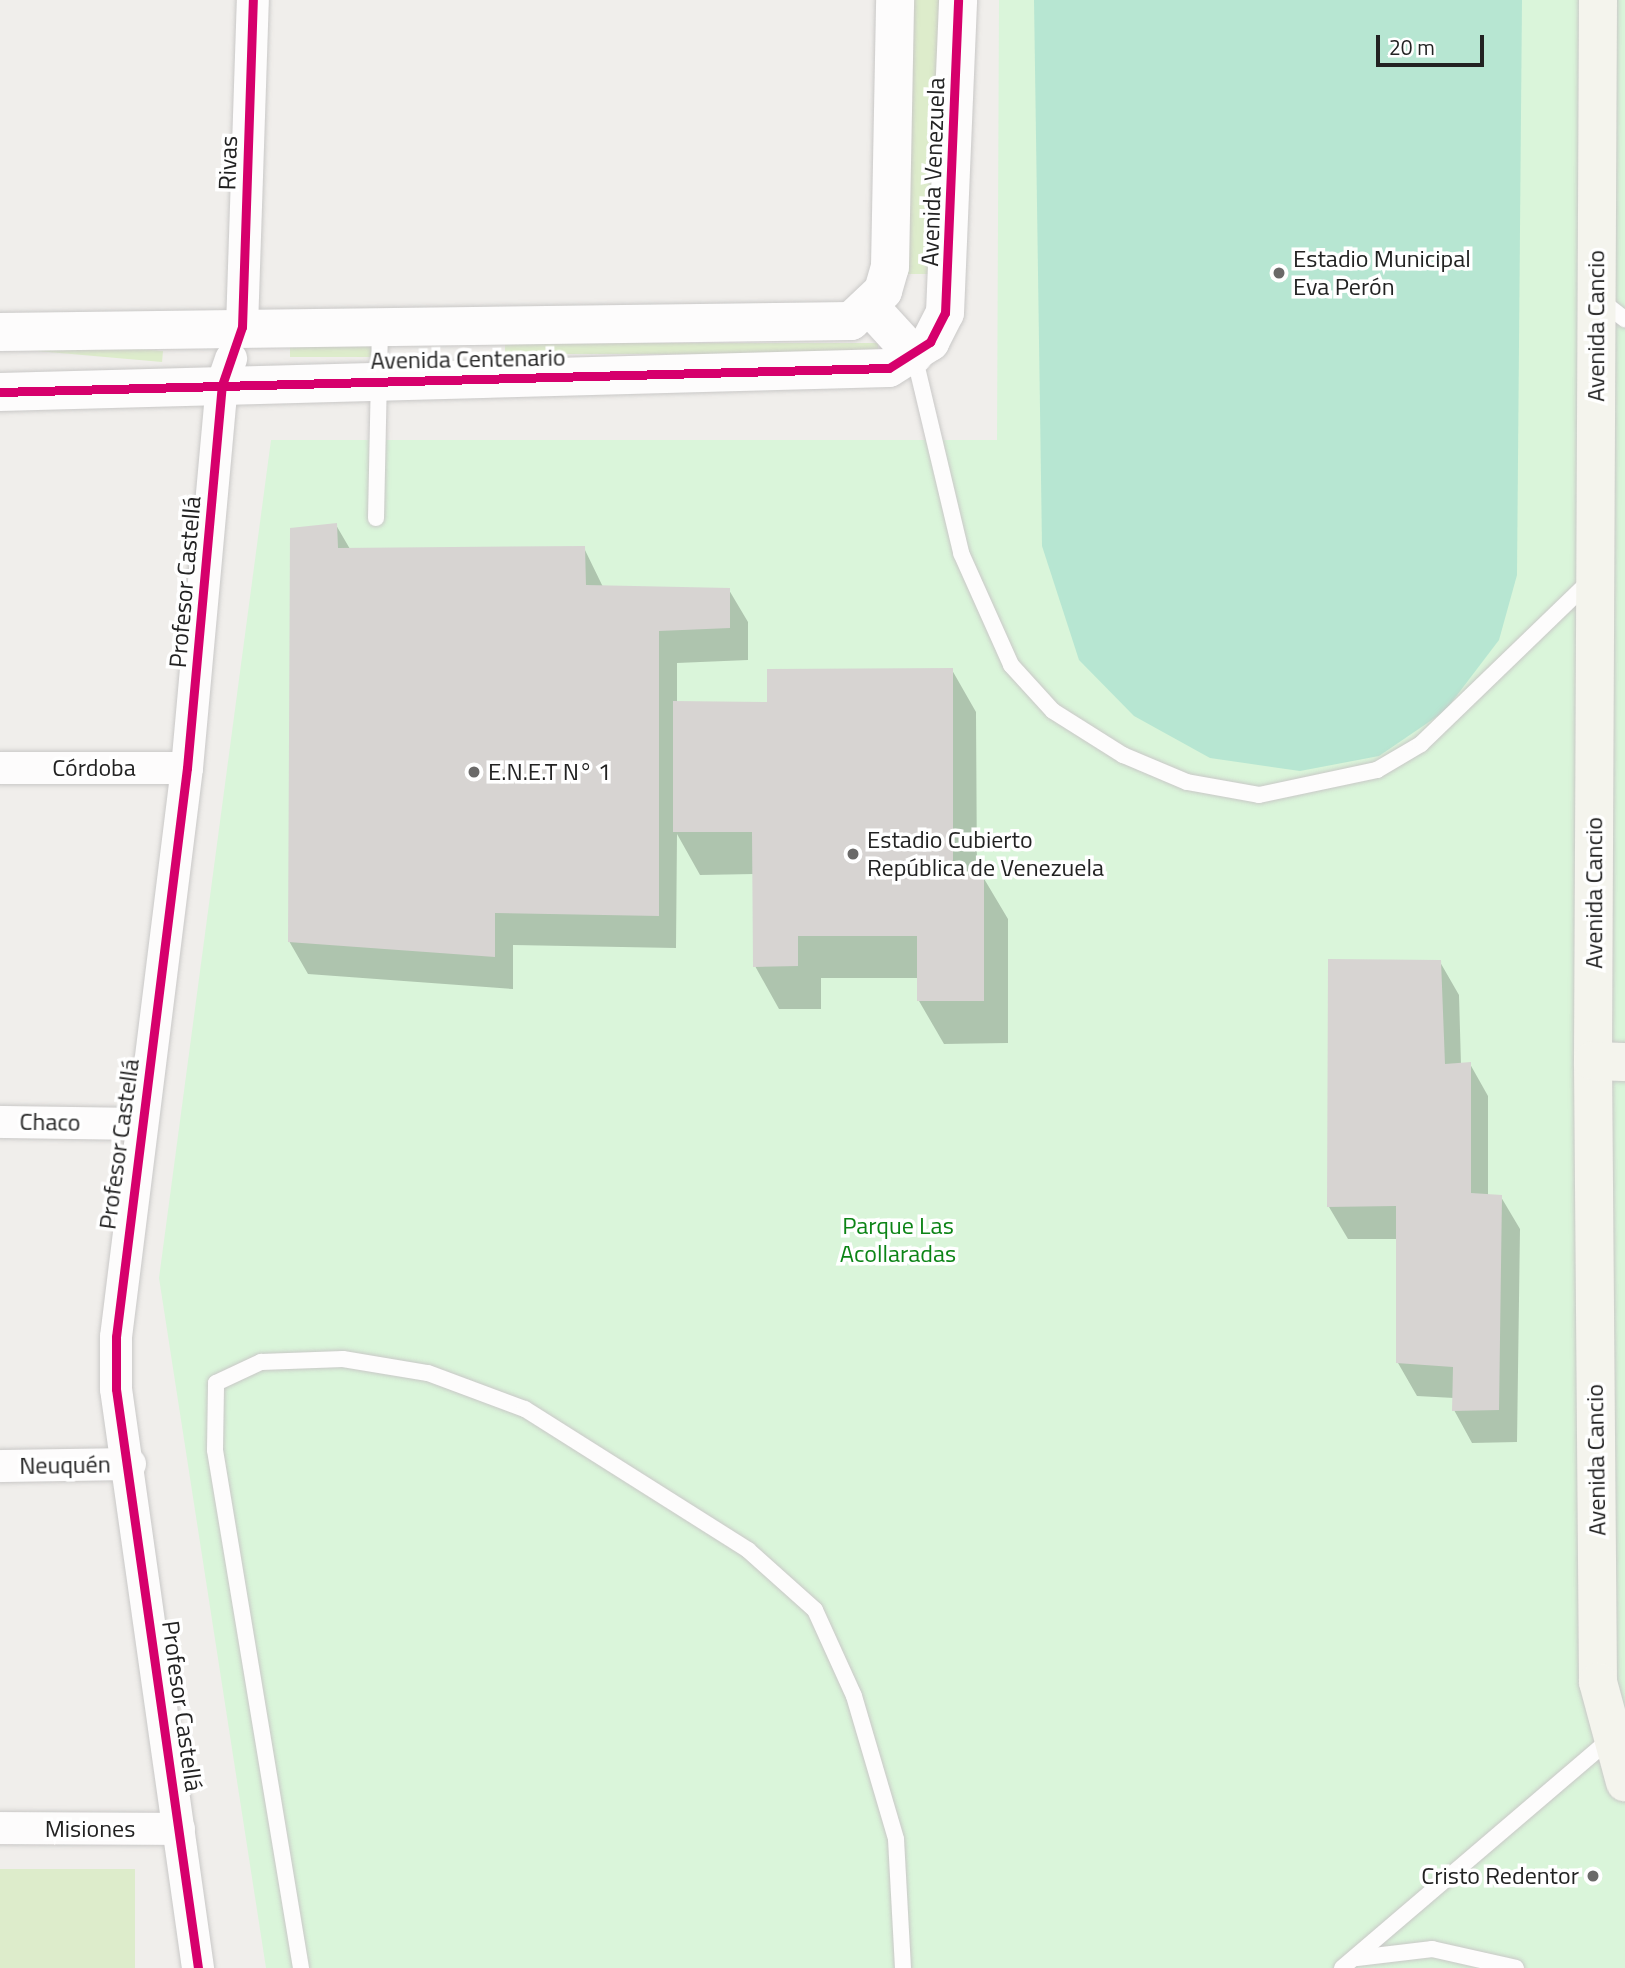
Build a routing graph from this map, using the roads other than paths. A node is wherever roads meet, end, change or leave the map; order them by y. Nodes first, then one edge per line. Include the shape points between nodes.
1 (253, 0) edge
2 (895, 0) edge
3 (958, 0) edge
4 (1598, 0) edge
5 (1595, 296) junction
6 (870, 307) junction
7 (1625, 319) edge
8 (380, 326) junction
9 (0, 332) edge
10 (922, 348) junction
11 (232, 357) junction
12 (379, 381) junction
13 (0, 392) edge
14 (376, 518) dead end
15 (1596, 575) junction
16 (0, 768) edge
17 (187, 768) junction
18 (1609, 1062) edge
19 (0, 1122) edge
20 (142, 1124) junction
21 (130, 1464) junction
22 (0, 1466) edge
23 (1618, 1736) edge
24 (1625, 1782) edge
25 (0, 1828) edge
26 (179, 1829) junction
27 (1357, 1958) junction
28 (198, 1968) edge
29 (301, 1968) edge
30 (903, 1968) edge
31 (1342, 1968) edge
32 (1516, 1968) edge

1 - 11 street, Rivas
2 - 6 street, Avenida Venezuela via 890,267
3 - 10 street, Avenida Venezuela via 945,313
4 - 5 main road, Avenida Cancio
5 - 7 lane
5 - 15 main road, Avenida Cancio
6 - 8 street, Avenida Centenario via 851,321 829,325
6 - 10 street
8 - 11 street, Avenida Centenario
8 - 12 lane
9 - 11 street, Avenida Centenario
10 - 12 street, Avenida Centenario via 889,368
10 - 15 lane via 961,553 1011,665 1053,711 1123,755 1187,782 1259,795 1377,770 1421,744
11 - 12 street, Avenida Centenario
11 - 13 street, Avenida Centenario
11 - 17 street, Profesor Castellá
12 - 14 lane
15 - 18 main road, Avenida Cancio
16 - 17 street, Córdoba
17 - 20 street, Profesor Castellá
18 - 23 main road, Avenida Cancio via 1598,1682
19 - 20 street, Chaco
20 - 21 street, Profesor Castellá via 116,1337 116,1389
21 - 22 street, Neuquén
21 - 26 street, Profesor Castellá
23 - 24 main road, Avenida Cancio
23 - 27 lane
25 - 26 street, Misiones
26 - 28 street, Profesor Castellá
27 - 31 lane
27 - 32 lane via 1432,1949
29 - 30 lane via 215,1450 216,1383 261,1362 342,1359 428,1373 525,1409 748,1550 815,1610 853,1696 896,1839

